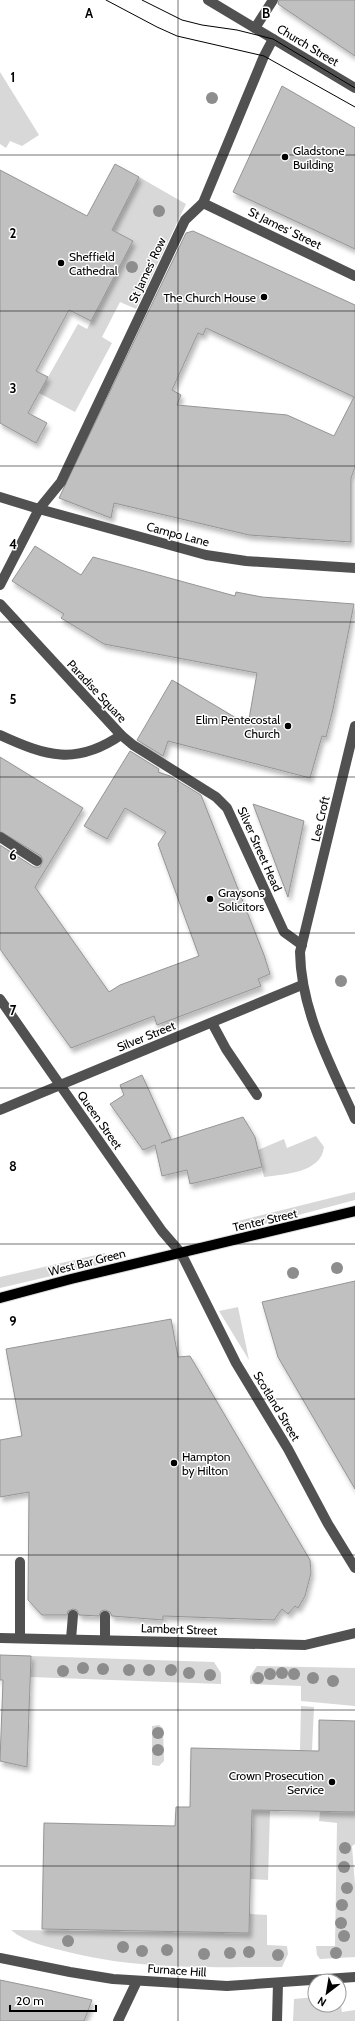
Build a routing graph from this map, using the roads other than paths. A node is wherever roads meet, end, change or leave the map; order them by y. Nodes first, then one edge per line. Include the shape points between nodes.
1 (208, 0) edge
2 (273, 0) edge
3 (255, 28) junction
4 (273, 39) junction
5 (355, 88) edge
6 (203, 203) junction
7 (355, 276) edge
8 (0, 497) edge
9 (39, 510) junction
10 (355, 568) edge
11 (0, 585) edge
12 (0, 604) edge
13 (355, 726) edge
14 (0, 735) edge
15 (121, 735) junction
16 (353, 746) edge
17 (0, 837) edge
18 (37, 861) dead end
19 (302, 945) junction
20 (302, 985) junction
21 (0, 999) edge
22 (212, 1023) junction
23 (60, 1085) junction
24 (258, 1095) dead end
25 (0, 1110) edge
26 (355, 1119) edge
27 (355, 1211) edge
28 (181, 1254) junction
29 (0, 1298) edge
30 (20, 1562) dead end
31 (355, 1568) edge
32 (72, 1615) dead end
33 (105, 1616) dead end
34 (355, 1633) edge
35 (0, 1638) edge
36 (20, 1638) junction
37 (72, 1639) junction
38 (104, 1640) junction
39 (0, 1958) edge
40 (355, 1977) edge
41 (136, 1981) junction
42 (278, 1983) junction
43 (118, 2021) edge
44 (277, 2021) edge

1 - 3 street, Church Street
2 - 3 street
3 - 4 street, Church Street
4 - 5 street, Church Street
4 - 6 street, St James' Row
6 - 7 street, St James' Street
6 - 9 street, St James' Row via 185,220 61,482
8 - 9 street, Campo Lane
9 - 10 street, Campo Lane via 226,559
9 - 11 street, St James' Row
12 - 15 street, Paradise Square
13 - 16 street, Lee Croft
14 - 15 street, Paradise Square via 22,745 69,756 90,752 109,744
15 - 19 street, Silver Street Head via 216,797 227,808 284,932
16 - 19 street, Lee Croft
17 - 18 street
19 - 20 street
20 - 22 street, Silver Street
20 - 26 street via 314,1028
21 - 23 street, Queen Street
22 - 23 street, Silver Street
22 - 24 street via 226,1049
23 - 25 street, Silver Street
23 - 28 street, Queen Street via 162,1231
27 - 28 main road, Tenter Street
28 - 29 main road, West Bar Green
28 - 31 street, Scotland Street via 236,1363
30 - 36 street
32 - 37 street
33 - 38 street
34 - 38 street, Lambert Street via 305,1645
35 - 36 street, Lambert Street
36 - 37 street, Lambert Street
37 - 38 street, Lambert Street
39 - 41 street, Furnace Hill via 70,1972
40 - 42 street, Furnace Hill
41 - 42 street, Furnace Hill via 227,1986
41 - 43 street
42 - 44 street

